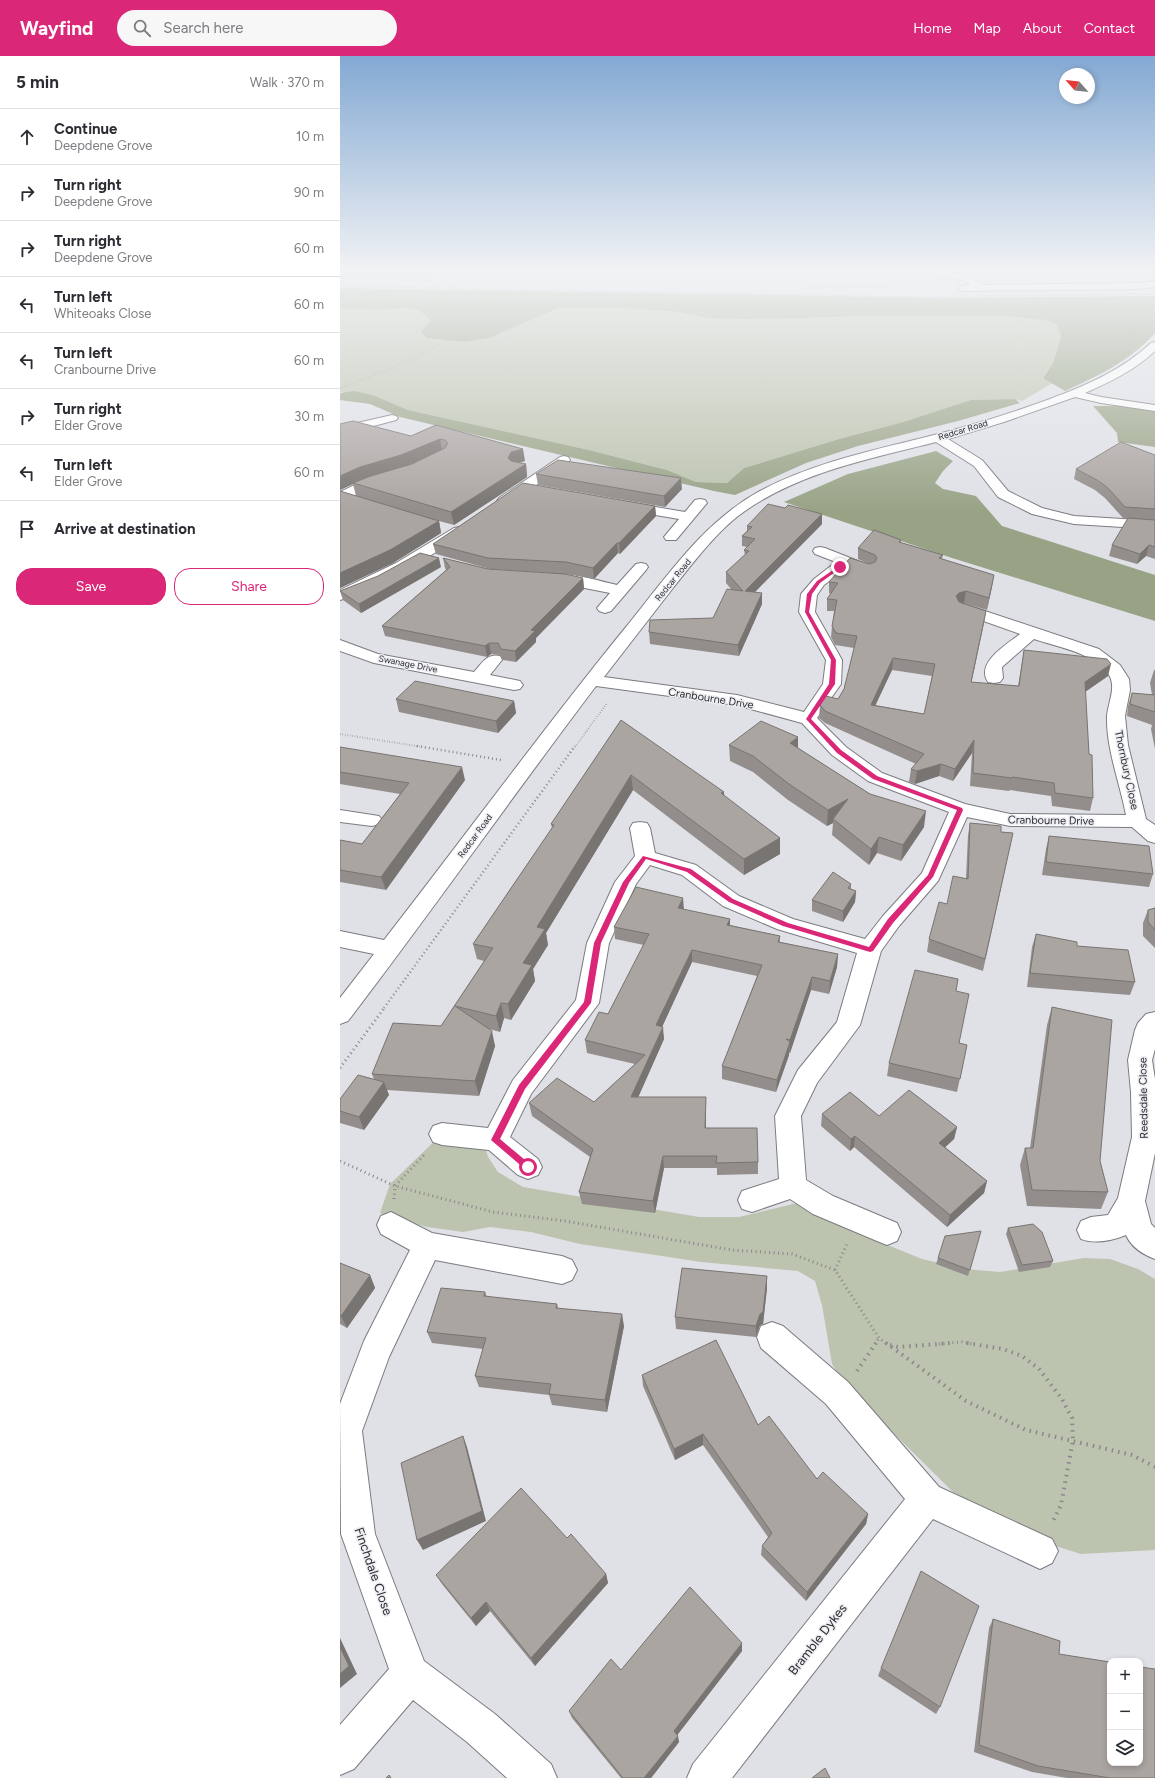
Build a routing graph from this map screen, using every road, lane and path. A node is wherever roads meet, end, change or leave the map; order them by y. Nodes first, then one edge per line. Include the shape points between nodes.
1 (429, 350) edge
2 (1150, 350) edge
3 (340, 388) edge
4 (1074, 393) junction
5 (1155, 408) edge
6 (392, 418) dead end
7 (372, 423) junction
8 (340, 431) edge
9 (386, 431) edge
10 (938, 438) junction
11 (564, 460) edge
12 (523, 471) edge
13 (542, 475) junction
14 (395, 476) edge
15 (522, 488) junction
16 (544, 492) edge
17 (340, 497) edge
18 (361, 503) edge
19 (613, 504) edge
20 (700, 504) dead end
21 (490, 510) edge
22 (689, 517) junction
23 (470, 523) edge
24 (1155, 525) edge
25 (438, 527) edge
26 (457, 532) junction
27 (671, 537) dead end
28 (820, 551) dead end
29 (420, 556) junction
30 (846, 560) junction
31 (441, 561) dead end
32 (641, 568) dead end
33 (868, 570) edge
34 (537, 577) edge
35 (620, 590) junction
36 (340, 595) edge
37 (605, 608) dead end
38 (964, 609) edge
39 (1031, 633) junction
40 (340, 645) edge
41 (357, 651) junction
42 (494, 660) dead end
43 (340, 661) edge
44 (478, 678) junction
45 (994, 678) dead end
46 (591, 680) junction
47 (620, 684) junction
48 (514, 685) dead end
49 (808, 719) junction
50 (340, 734) edge
51 (528, 764) junction
52 (960, 810) junction
53 (340, 816) edge
54 (372, 820) dead end
55 (1137, 821) junction
56 (640, 828) dead end
57 (1155, 836) edge
58 (645, 857) junction
59 (340, 939) edge
60 (870, 949) junction
61 (391, 950) junction
62 (340, 1015) edge
63 (1155, 1021) edge
64 (340, 1068) edge
65 (442, 1134) joint
66 (495, 1140) junction
67 (340, 1161) edge
68 (528, 1167) dead end
69 (396, 1186) junction
70 (793, 1186) junction
71 (752, 1200) dead end
72 (1131, 1201) junction
73 (391, 1226) joint
74 (1090, 1230) dead end
75 (887, 1232) dead end
76 (427, 1245) junction
77 (1155, 1246) edge
78 (562, 1270) dead end
79 (772, 1337) dead end
80 (879, 1338) junction
81 (888, 1345) junction
82 (837, 1393) junction
83 (1072, 1440) junction
84 (1155, 1467) edge
85 (927, 1499) junction
86 (1040, 1551) joint
87 (410, 1674) junction
88 (340, 1755) edge
89 (537, 1778) edge
90 (707, 1778) edge

1 - 3 path
2 - 4 street, Redcar Road via 1121,371
4 - 5 street
4 - 10 street, Redcar Road
6 - 7 street
7 - 8 street
7 - 9 street
10 - 24 street via 978,463 1002,494 1037,511 1074,520
10 - 46 street, Redcar Road via 818,470 774,488 741,508 711,534
11 - 13 street
12 - 13 street
13 - 15 street
14 - 17 street via 368,484
15 - 16 street
15 - 21 street
17 - 18 street
19 - 22 street
20 - 22 street
22 - 27 street
23 - 26 street
25 - 26 street
26 - 29 street
28 - 30 street
29 - 31 street
29 - 36 street via 374,581
30 - 33 street
30 - 49 street via 819,582 809,594 807,612 834,660 832,684
32 - 35 street
34 - 35 street via 567,579
35 - 37 street
38 - 39 street, Thornbury Close
39 - 45 street via 994,666
39 - 55 street, Thornbury Close via 1093,654 1114,669 1120,679 1121,690 1116,716 1119,745
40 - 41 street, Swanage Drive
41 - 43 street
41 - 44 street, Swanage Drive via 374,658
42 - 44 street
44 - 48 street, Swanage Drive
46 - 47 street, Cranbourne Drive
46 - 51 street, Redcar Road
47 - 49 street, Cranbourne Drive via 737,700
47 - 64 path
49 - 52 street, Cranbourne Drive via 839,751 875,777
50 - 51 path
51 - 61 street, Redcar Road
52 - 55 street, Cranbourne Drive via 1010,820
52 - 60 street via 931,876
53 - 54 street
55 - 57 street
56 - 58 street
58 - 60 street via 689,870 731,901 785,924
58 - 66 street via 626,882 598,943 587,1003 522,1087
59 - 61 street
60 - 70 street via 848,1025 807,1077 788,1116
61 - 62 street, Redcar Road
63 - 72 street, Reedsdale Close via 1147,1030 1140,1060 1145,1137
65 - 66 street
65 - 69 path
66 - 68 street
67 - 69 path
69 - 73 path
69 - 80 path via 493,1212 566,1221 732,1250 792,1254 835,1270
70 - 71 street
70 - 75 street via 823,1205
72 - 74 street, Reedsdale Close via 1117,1226
72 - 77 street, Reedsdale Close via 1138,1231
73 - 76 street
76 - 78 street
76 - 87 street, Finchdale Close via 375,1352 346,1431 358,1534
79 - 82 street
80 - 81 path
80 - 82 path via 863,1363
81 - 83 path via 966,1401 1026,1430
81 - 83 path via 898,1347 962,1342 1003,1349 1022,1356 1039,1369 1062,1399 1072,1418
82 - 85 street
83 - 84 path via 1132,1455
83 - 86 path via 1061,1505
85 - 86 street
85 - 90 street, Bramble Dykes
87 - 88 street
87 - 89 street via 482,1728

